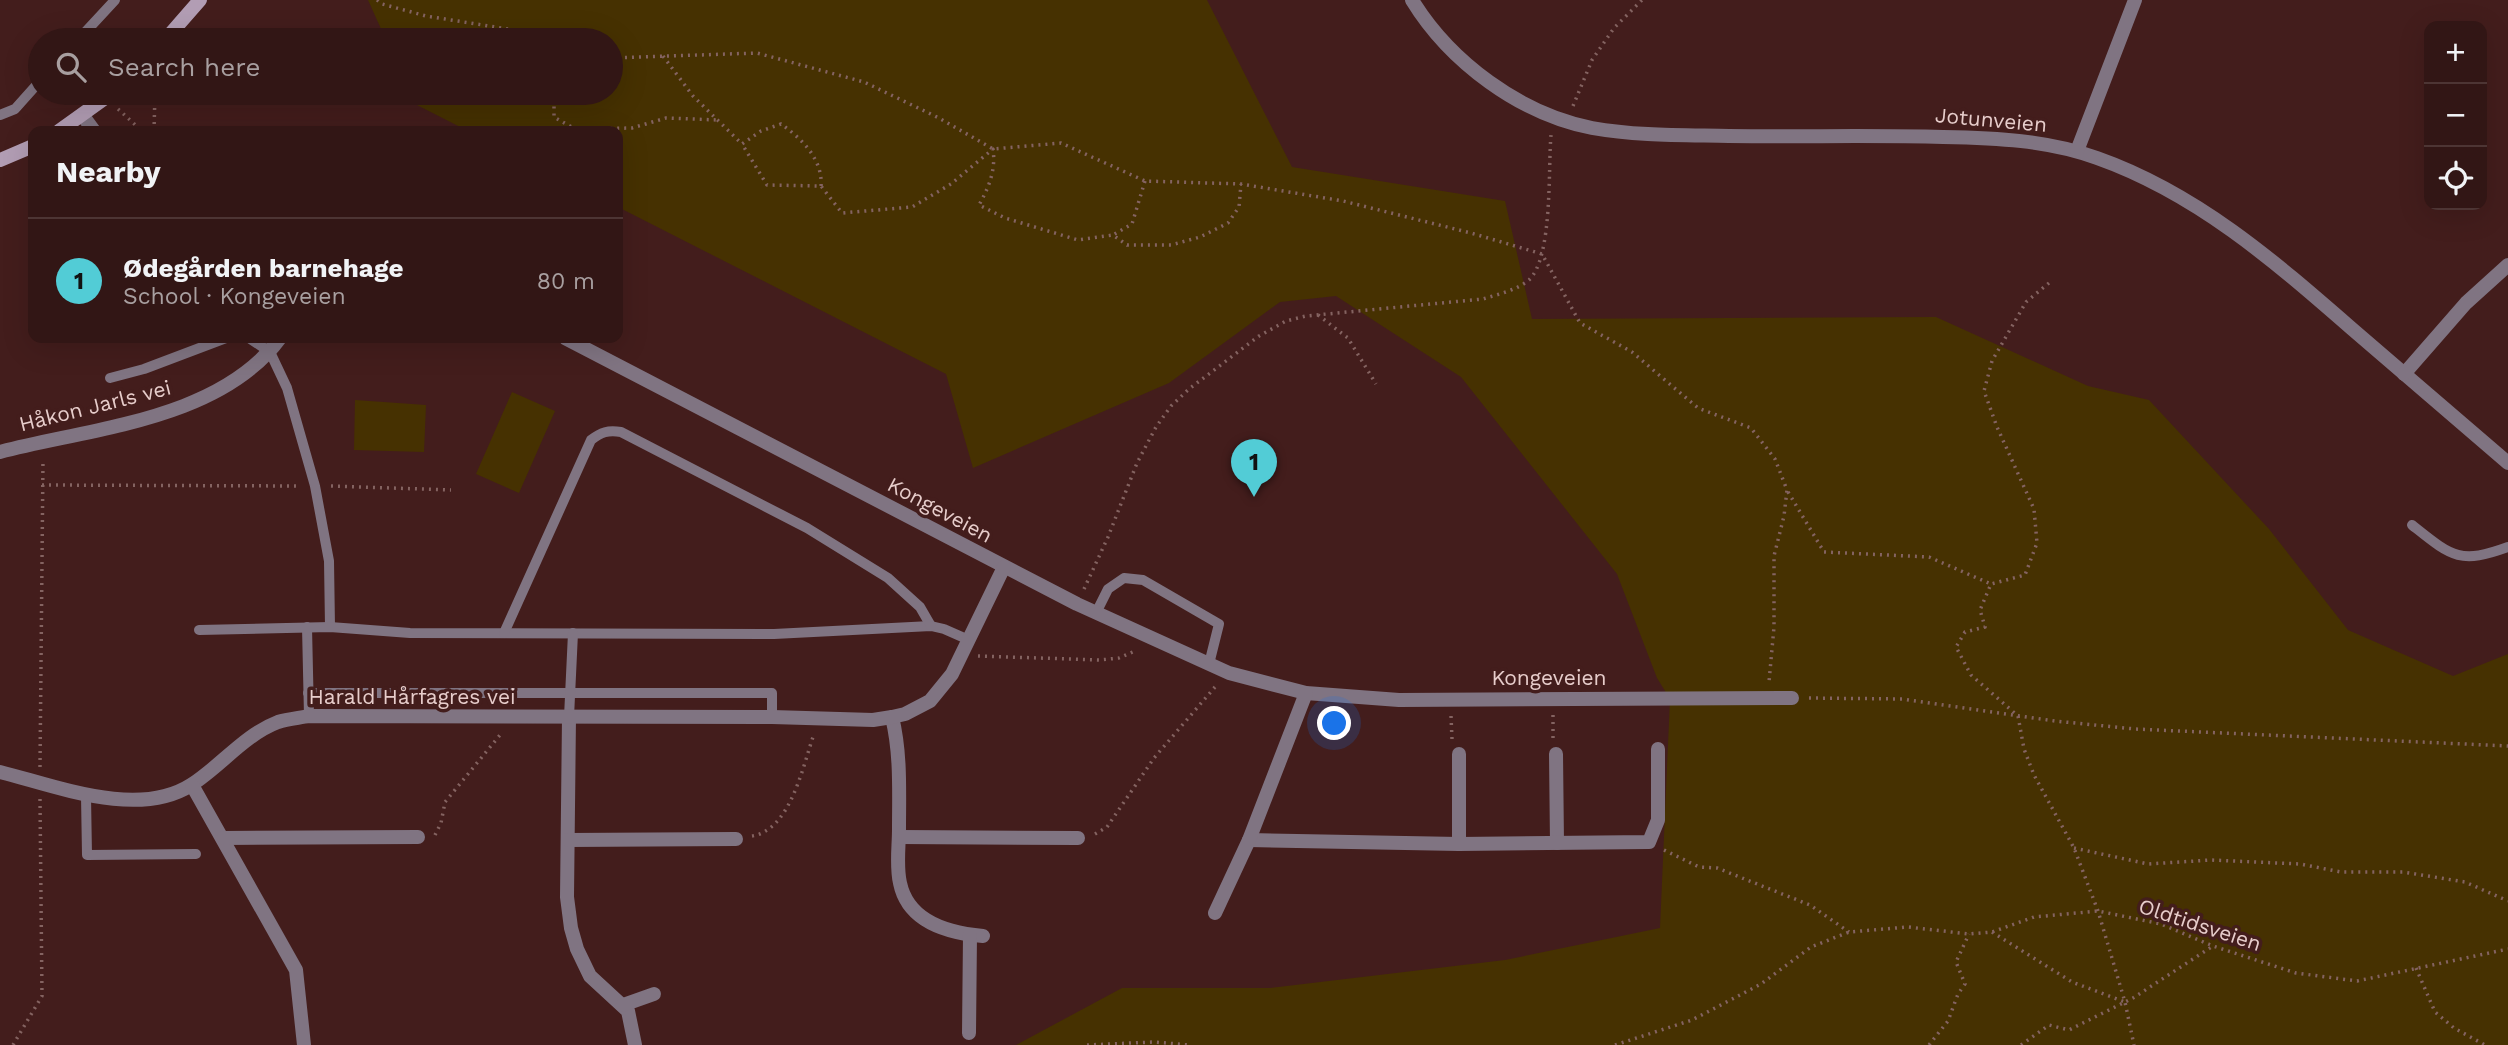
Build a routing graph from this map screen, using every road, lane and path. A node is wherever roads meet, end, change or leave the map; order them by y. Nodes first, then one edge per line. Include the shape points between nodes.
1 (115, 0) edge
2 (200, 0) edge
3 (377, 0) edge
4 (1412, 0) edge
5 (1642, 0) edge
6 (2135, 0) edge
7 (89, 28) edge
8 (176, 28) edge
9 (502, 28) edge
10 (663, 56) junction
11 (623, 58) edge
12 (28, 94) edge
13 (97, 105) edge
14 (155, 105) edge
15 (554, 105) edge
16 (118, 109) dead end
17 (0, 115) edge
18 (83, 116) junction
19 (1559, 118) junction
20 (718, 120) junction
21 (68, 126) edge
22 (90, 126) edge
23 (137, 126) edge
24 (154, 126) edge
25 (569, 126) edge
26 (623, 128) edge
27 (742, 144) junction
28 (28, 148) edge
29 (993, 149) junction
30 (2077, 151) junction
31 (0, 160) edge
32 (1145, 181) junction
33 (1241, 184) junction
34 (821, 186) junction
35 (1113, 234) junction
36 (1542, 254) junction
37 (2508, 265) edge
38 (2049, 283) dead end
39 (1318, 315) junction
40 (213, 343) edge
41 (256, 343) edge
42 (276, 343) edge
43 (575, 343) edge
44 (270, 352) junction
45 (2404, 374) junction
46 (110, 378) dead end
47 (1376, 384) dead end
48 (44, 440) junction
49 (0, 452) edge
50 (2508, 463) edge
51 (42, 485) junction
52 (315, 486) junction
53 (451, 490) dead end
54 (1787, 490) junction
55 (2412, 525) dead end
56 (2508, 547) edge
57 (1004, 567) junction
58 (1991, 584) junction
59 (1077, 604) junction
60 (1096, 612) junction
61 (931, 626) junction
62 (307, 627) junction
63 (330, 627) junction
64 (199, 630) dead end
65 (504, 633) junction
66 (573, 634) junction
67 (1152, 638) junction
68 (969, 640) junction
69 (961, 656) junction
70 (1209, 664) junction
71 (1229, 673) junction
72 (571, 692) junction
73 (309, 693) junction
74 (1306, 693) junction
75 (1768, 698) junction
76 (1792, 698) joint
77 (1552, 699) junction
78 (1450, 700) junction
79 (309, 716) junction
80 (2018, 716) junction
81 (515, 717) junction
82 (569, 717) junction
83 (772, 717) junction
84 (892, 717) junction
85 (820, 719) junction
86 (2508, 746) edge
87 (1658, 749) dead end
88 (1459, 754) joint
89 (1556, 754) joint
90 (0, 772) edge
91 (40, 782) junction
92 (192, 785) junction
93 (86, 796) junction
94 (418, 837) joint
95 (899, 837) junction
96 (224, 838) junction
97 (1078, 838) joint
98 (736, 839) joint
99 (568, 840) junction
100 (1250, 840) junction
101 (1649, 842) junction
102 (1557, 843) junction
103 (1459, 844) junction
104 (2074, 848) junction
105 (196, 854) dead end
106 (2508, 901) edge
107 (2098, 911) junction
108 (1215, 913) dead end
109 (1849, 932) junction
110 (1992, 932) junction
111 (1969, 934) junction
112 (2213, 946) junction
113 (2508, 949) edge
114 (2416, 968) junction
115 (654, 994) dead end
116 (2125, 1002) junction
117 (623, 1005) junction
118 (969, 1033) dead end
119 (13, 1045) edge
120 (304, 1045) edge
121 (635, 1045) edge
122 (1087, 1045) edge
123 (1189, 1045) edge
124 (1615, 1045) edge
125 (1929, 1045) edge
126 (2021, 1045) edge
127 (2134, 1045) edge
128 (2485, 1045) edge

1 - 7 lane
2 - 8 main road
3 - 9 path via 426,16
4 - 19 street, Jotunveien via 1444,41 1473,68 1511,95
5 - 19 path via 1614,28
6 - 30 street
10 - 11 path
10 - 20 path
10 - 29 path via 757,53 864,82
12 - 17 lane via 15,109
13 - 18 main road
14 - 24 path
15 - 25 path via 554,117
16 - 23 path
18 - 21 main road
18 - 22 street
19 - 30 street, Jotunveien via 1647,134 1972,137
19 - 36 path
20 - 26 path via 666,118
20 - 27 path
27 - 34 path via 767,186
27 - 34 path via 781,124 811,152 822,175
28 - 31 main road
29 - 32 path via 1060,143
29 - 34 path via 951,184 912,207 842,213
29 - 35 path via 995,163 979,205 1005,218 1078,240
30 - 45 street, Jotunveien via 2150,180 2223,223 2285,270
32 - 33 path
32 - 35 path via 1132,224
33 - 35 path via 1239,207 1228,223 1200,237 1171,245 1127,245
33 - 36 path via 1343,201
36 - 39 path via 1527,281 1483,299
36 - 54 path via 1580,323 1632,352 1698,408 1751,428 1775,459
37 - 45 street via 2466,303
38 - 58 path via 2026,302 1992,361 1984,391 2034,509 2037,543 2025,575
39 - 47 path via 1348,338
39 - 59 path via 1286,321 1259,337 1171,406 1136,463
40 - 46 lane
41 - 44 lane
42 - 44 street, Håkon Jarls vei
43 - 57 street, Kongeveien
44 - 48 street, Håkon Jarls vei via 232,382 191,403 141,420
44 - 52 lane via 287,388
45 - 50 street, Jotunveien
48 - 49 street, Håkon Jarls vei
48 - 51 path
51 - 52 path
51 - 91 path
52 - 53 path
52 - 63 lane via 329,561
54 - 58 path via 1825,552 1929,557
54 - 75 path via 1774,556
55 - 56 lane via 2458,556 2476,557
57 - 59 street, Kongeveien
57 - 68 street, Harald Hårfagres vei
58 - 80 path via 1980,610 1985,627 1965,632 1956,648 1971,675
59 - 60 street, Kongeveien
60 - 67 street, Kongeveien
60 - 70 lane via 1108,589 1124,578 1143,580 1219,624
61 - 65 lane via 920,607 888,578 819,535 611,430 591,440
61 - 66 lane via 774,634
61 - 68 lane
62 - 63 lane
62 - 64 lane
62 - 73 lane
63 - 65 lane
65 - 66 lane
66 - 72 lane
67 - 69 path via 1136,651 1100,660
67 - 70 street, Kongeveien
68 - 69 street, Harald Hårfagres vei
69 - 84 street, Harald Hårfagres vei via 930,701
70 - 71 street, Kongeveien
71 - 74 street, Kongeveien
71 - 97 path via 1154,758 1107,827
72 - 73 lane
72 - 82 lane
72 - 83 lane via 772,693
73 - 79 lane
74 - 78 street, Kongeveien
74 - 100 street
75 - 76 street, Kongeveien
75 - 77 street, Kongeveien
76 - 80 path via 1902,699
77 - 78 street, Kongeveien
77 - 89 path
78 - 88 path via 1452,744
79 - 81 street, Harald Hårfagres vei
79 - 92 street, Harald Hårfagres vei via 278,722 252,736
80 - 86 path via 2135,729
80 - 104 path via 2034,775
81 - 82 street, Harald Hårfagres vei
81 - 94 path via 445,802 435,835
82 - 83 street, Harald Hårfagres vei
82 - 99 street
83 - 85 street, Harald Hårfagres vei
84 - 85 street, Harald Hårfagres vei
84 - 95 street via 899,750
85 - 98 path via 787,810 759,835
87 - 101 street via 1658,820
88 - 103 street
89 - 102 street
90 - 91 street, Harald Hårfagres vei
91 - 93 street, Harald Hårfagres vei
91 - 119 path via 42,996
92 - 93 street, Harald Hårfagres vei via 175,794 144,799
92 - 96 street
93 - 105 lane via 88,855
94 - 96 street
95 - 97 street
95 - 118 street via 899,874 908,903 940,929 977,935
96 - 120 street via 296,970
98 - 99 street
99 - 117 street via 568,907 577,949 590,976
100 - 103 street
100 - 108 street
101 - 102 street
101 - 109 path via 1699,867 1717,868 1810,905
102 - 103 street
104 - 106 path via 2148,864 2211,860 2300,864 2342,872 2403,872 2465,882
104 - 107 path
107 - 110 path, Oldtidsveien via 2034,917
107 - 112 path, Oldtidsveien via 2161,924
107 - 116 path
109 - 111 path, Oldtidsveien via 1908,927
109 - 124 path, Oldtidsveien via 1811,947 1761,984 1692,1020
110 - 111 path, Oldtidsveien
110 - 116 path via 2072,982
111 - 125 path via 1956,962 1965,984 1948,1021
112 - 114 path, Oldtidsveien via 2296,973 2357,981
112 - 116 path
113 - 114 path, Oldtidsveien
114 - 128 path via 2435,1012
115 - 117 street
116 - 126 path via 2069,1030 2049,1025
116 - 127 path
117 - 121 street
122 - 123 path

